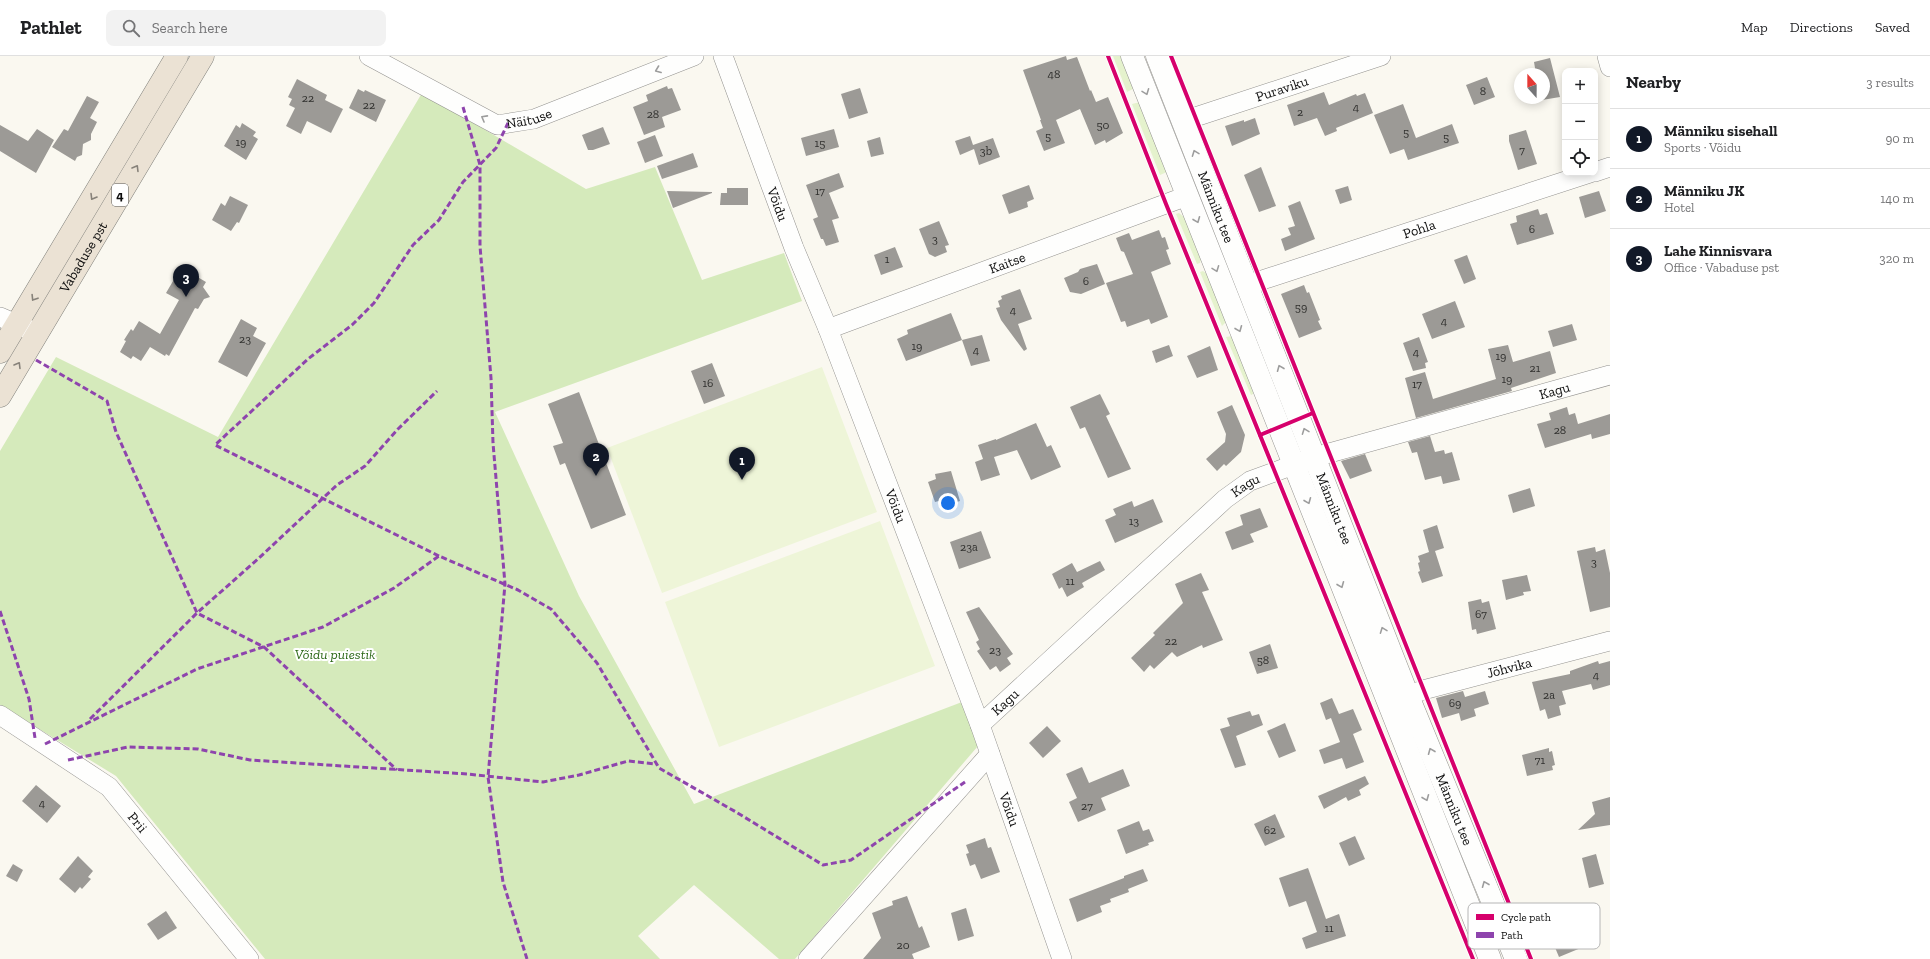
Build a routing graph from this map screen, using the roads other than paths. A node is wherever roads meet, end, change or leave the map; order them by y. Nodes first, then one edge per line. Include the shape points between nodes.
1 (177, 56) edge
2 (203, 56) edge
3 (369, 56) edge
4 (694, 56) edge
5 (723, 56) edge
6 (1132, 56) edge
7 (1157, 56) edge
8 (1381, 56) edge
9 (1607, 56) edge
10 (1610, 67) edge
11 (1182, 121) junction
12 (1610, 167) edge
13 (1598, 171) edge
14 (1581, 176) edge
15 (1187, 196) junction
16 (1247, 284) junction
17 (9, 320) edge
18 (828, 329) junction
19 (37, 334) junction
20 (0, 352) edge
21 (1610, 375) edge
22 (0, 396) edge
23 (1315, 458) junction
24 (1293, 465) junction
25 (1610, 641) edge
26 (1408, 696) junction
27 (1388, 704) junction
28 (0, 715) edge
29 (980, 725) junction
30 (990, 754) junction
31 (1493, 903) edge
32 (1468, 904) edge
33 (1486, 949) edge
34 (1512, 949) edge
35 (250, 959) edge
36 (808, 959) edge
37 (1062, 959) edge
38 (1490, 959) edge
39 (1516, 959) edge

1 -> 17 highway, Vabaduse pst / 4 via 33,299
19 -> 2 highway, Vabaduse pst / 4
4 -> 3 street, Näituse via 534,119 497,125
5 - 18 street, Võidu via 794,248
6 -> 15 street, Männiku tee
7 - 11 street, Männiku tee
8 - 11 street, Puraviku
9 - 10 street
16 -> 11 street, Männiku tee
12 - 13 street
14 - 16 street, Pohla
15 - 18 street, Kaitse
15 -> 24 street, Männiku tee
23 -> 16 street, Männiku tee
17 - 19 street
17 - 20 highway, Vabaduse pst / 4
18 - 29 street, Võidu
22 -> 19 highway, Vabaduse pst / 4
21 - 23 street, Kagu
23 - 24 street, Kagu
26 -> 23 street, Männiku tee
24 -> 27 street, Männiku tee
24 - 29 street, Kagu via 1250,481 1226,499
25 - 26 street, Jõhvika
26 - 27 street, Jõhvika
31 -> 26 street, Männiku tee
27 -> 32 street, Männiku tee
28 - 35 street, Prii via 109,787
29 - 30 street, Võidu
30 - 36 street
30 - 37 street, Võidu
33 -> 38 street, Männiku tee
39 -> 34 street, Männiku tee

